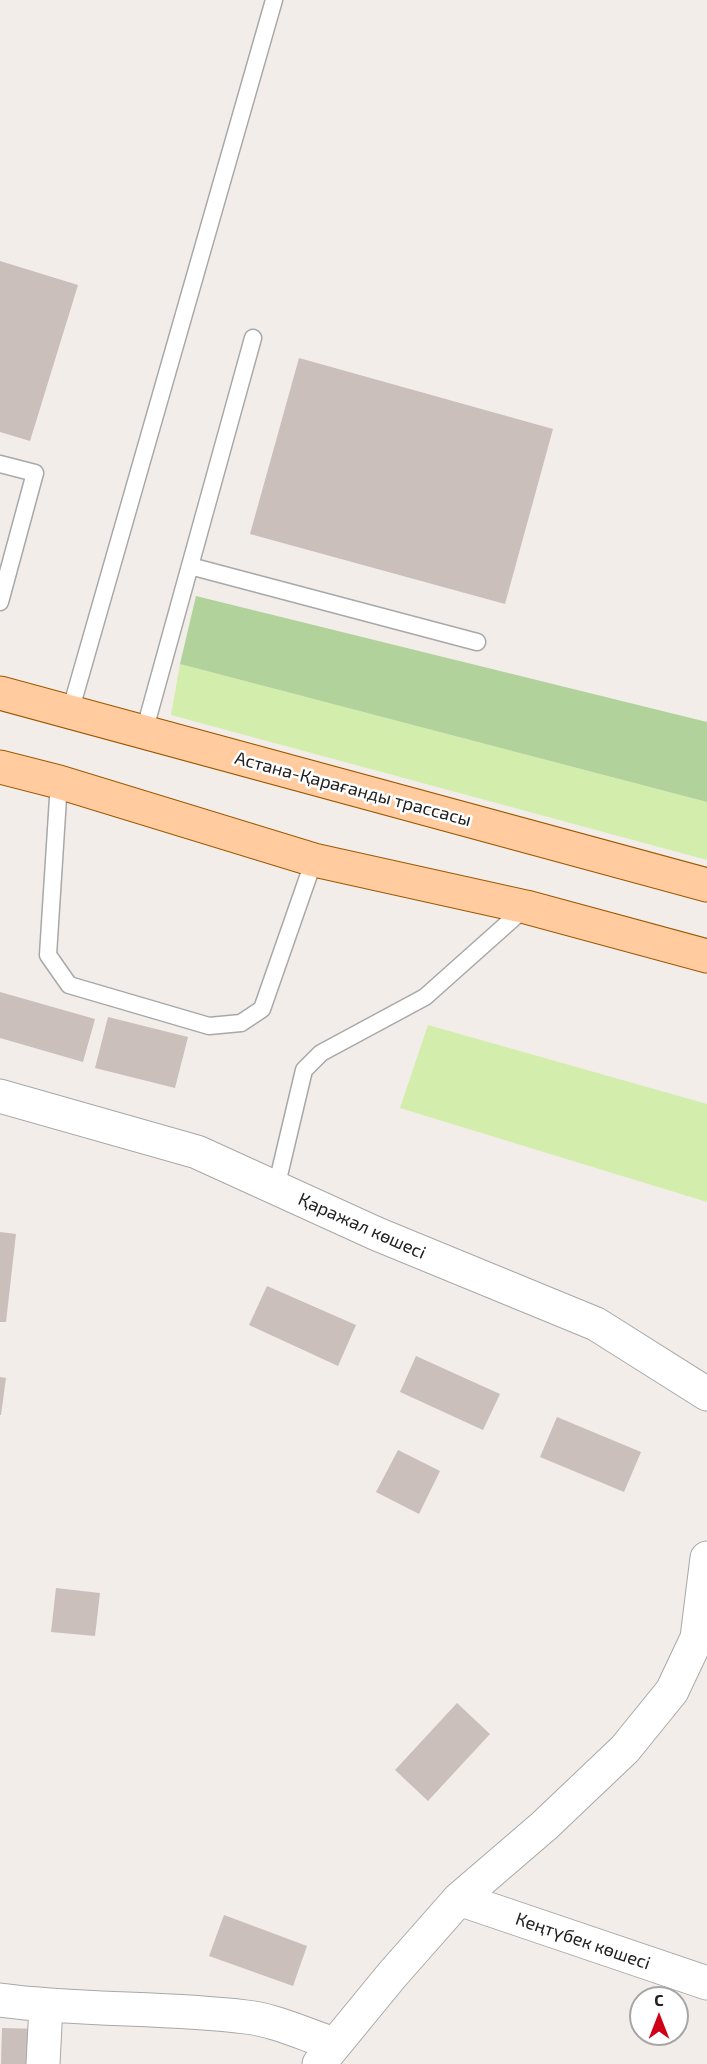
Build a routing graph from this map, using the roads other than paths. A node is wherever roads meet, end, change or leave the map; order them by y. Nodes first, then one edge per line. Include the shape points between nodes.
1 (274, 0) edge
2 (253, 338) dead end
3 (0, 464) edge
4 (190, 566) junction
5 (0, 602) edge
6 (477, 642) dead end
7 (0, 693) edge
8 (70, 712) junction
9 (144, 732) junction
10 (0, 767) edge
11 (59, 782) junction
12 (314, 860) junction
13 (707, 885) edge
14 (526, 907) junction
15 (707, 956) edge
16 (3, 1104) edge
17 (276, 1188) junction
18 (707, 1394) edge
19 (707, 1558) edge
20 (459, 1899) junction
21 (707, 1983) edge
22 (0, 2000) edge
23 (46, 2006) junction
24 (326, 2054) edge
25 (43, 2064) edge

1 - 8 lane
2 - 4 lane
3 - 5 lane via 35,473
4 - 6 lane
4 - 9 lane
7 - 8 main road, Астана-Қарағанды трассасы
8 - 9 main road, Астана-Қарағанды трассасы
9 - 13 main road, Астана-Қарағанды трассасы
10 - 11 main road
11 - 12 main road
11 - 12 lane via 48,955 69,985 209,1026 241,1023 262,1009
12 - 14 main road
14 - 15 main road
14 - 17 lane via 425,997 321,1053 304,1070
16 - 17 street, Қаражал көшесі via 197,1152
17 - 18 street, Қаражал көшесі via 596,1324
19 - 20 street via 697,1638 672,1691 625,1749
20 - 21 street, Кеңтүбек көшесі
20 - 24 street
22 - 23 street
23 - 24 street via 102,2006 249,2017
23 - 25 street

